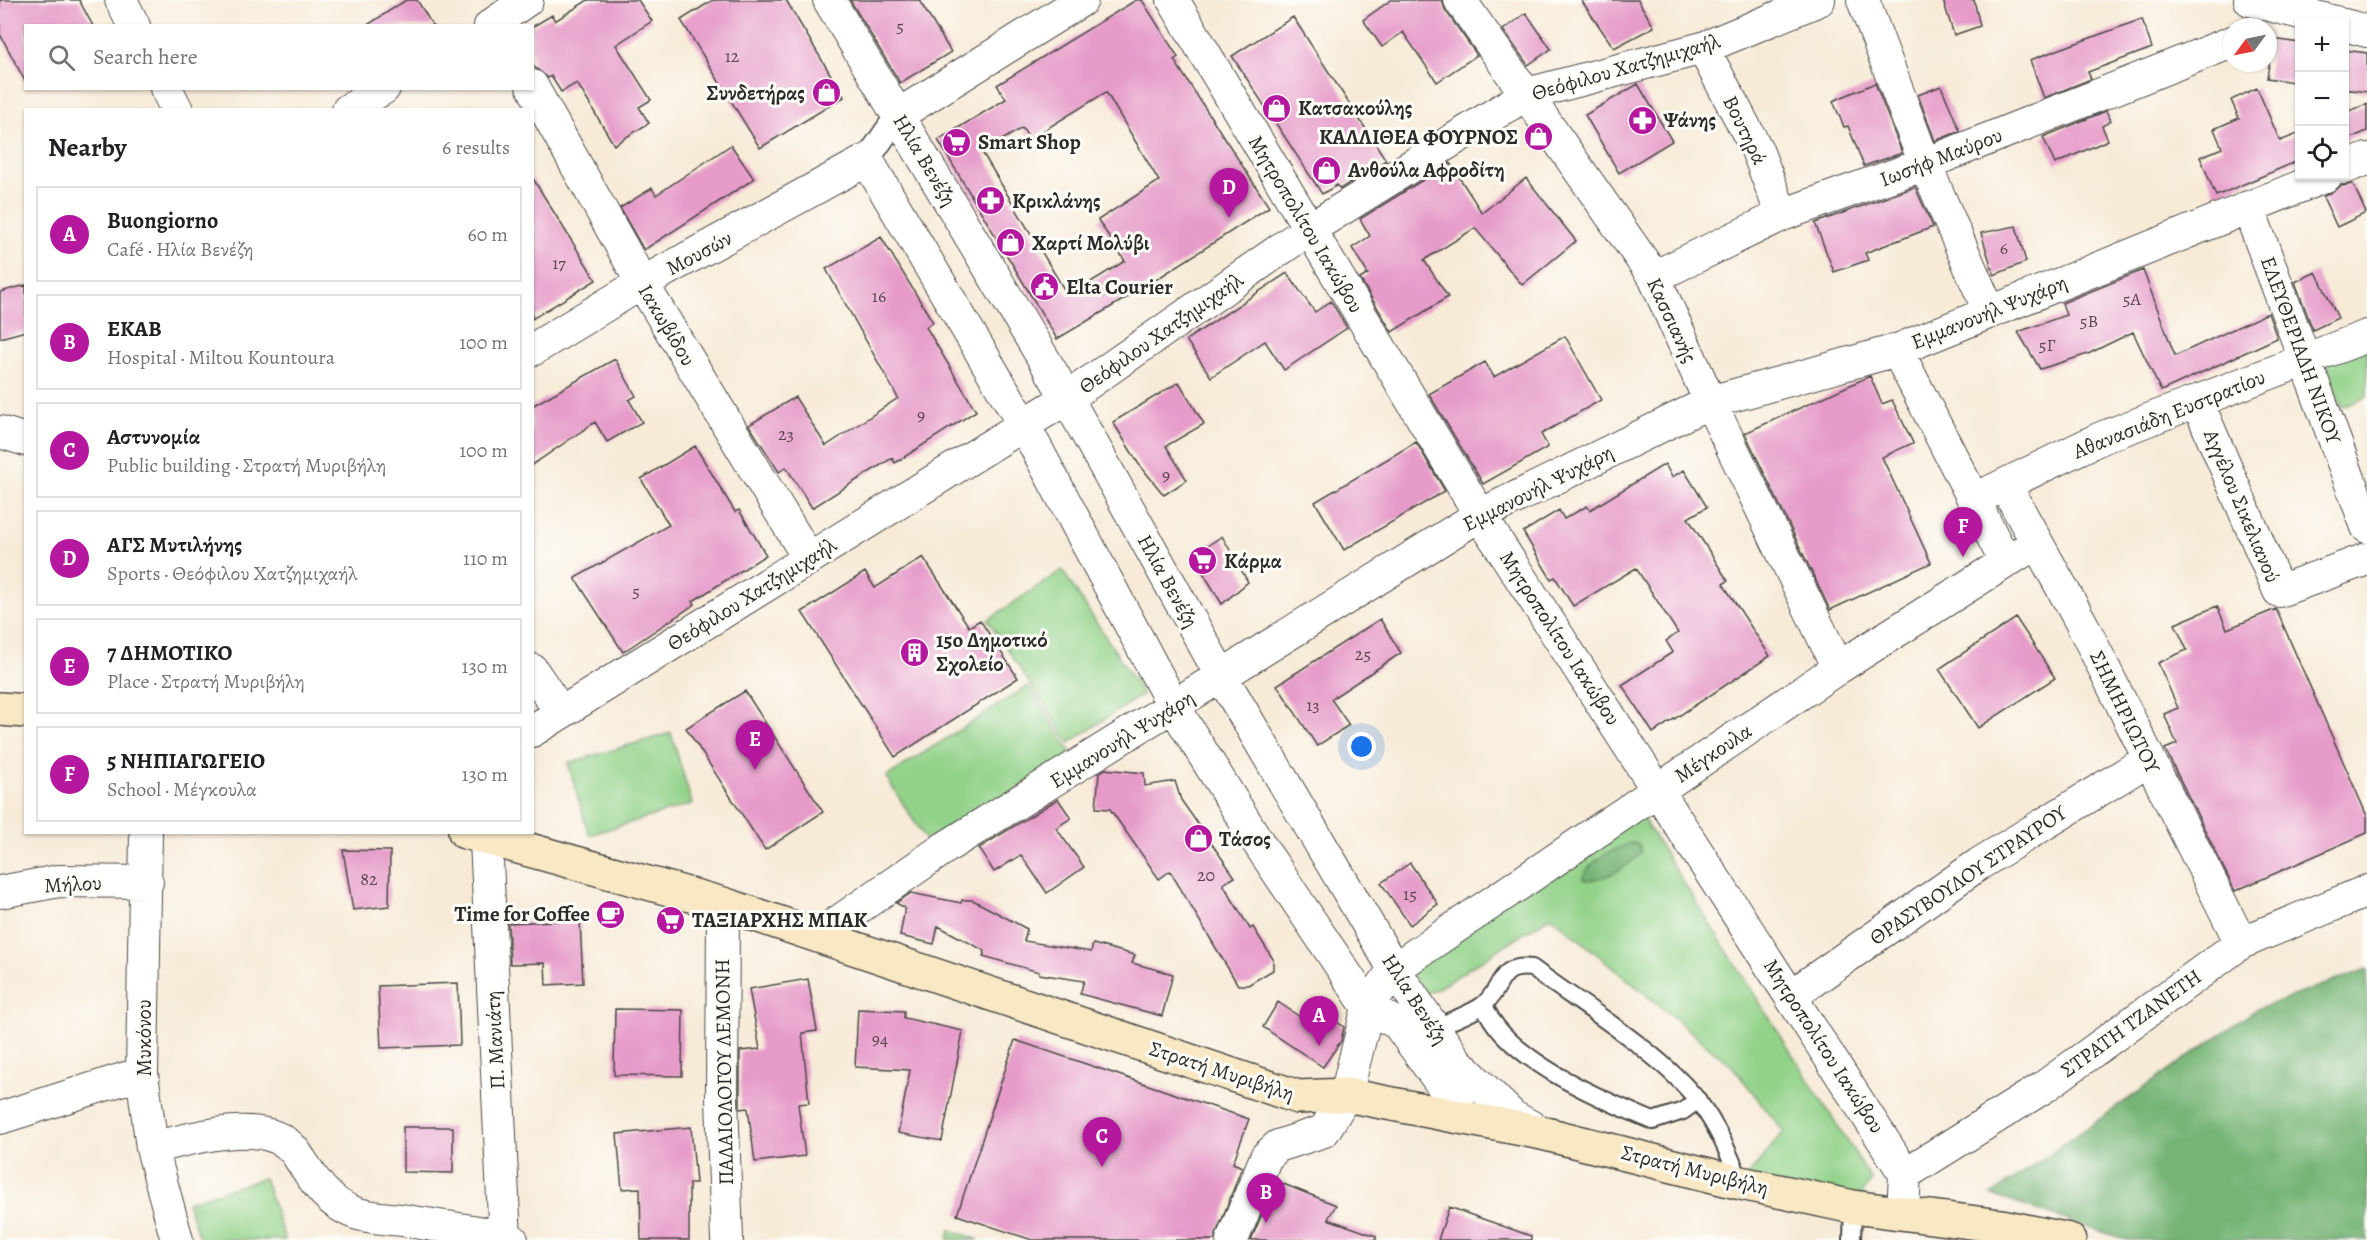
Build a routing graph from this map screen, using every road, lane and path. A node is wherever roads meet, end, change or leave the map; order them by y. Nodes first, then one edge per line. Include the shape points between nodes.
1 (121, 0) edge
2 (527, 0) edge
3 (829, 0) edge
4 (1082, 0) edge
5 (1173, 0) edge
6 (1460, 0) edge
7 (1819, 0) edge
8 (1863, 0) edge
9 (2250, 0) edge
10 (2340, 0) edge
11 (2305, 15) junction
12 (492, 18) edge
13 (2318, 18) edge
14 (133, 24) edge
15 (2277, 26) edge
16 (2349, 26) edge
17 (2367, 31) edge
18 (2223, 46) edge
19 (1703, 48) junction
20 (167, 90) edge
21 (381, 90) edge
22 (534, 90) edge
23 (1527, 94) junction
24 (176, 108) edge
25 (351, 108) edge
26 (898, 115) junction
27 (2367, 159) edge
28 (867, 160) junction
29 (1925, 164) junction
30 (2349, 166) edge
31 (2316, 180) edge
32 (2248, 207) junction
33 (1782, 215) junction
34 (1308, 230) junction
35 (1654, 277) junction
36 (642, 283) junction
37 (1989, 311) junction
38 (2367, 336) edge
39 (534, 349) edge
40 (1897, 350) junction
41 (2306, 360) junction
42 (1067, 398) junction
43 (2197, 401) junction
44 (1710, 402) junction
45 (1024, 425) junction
46 (0, 432) edge
47 (24, 439) edge
48 (2005, 485) junction
49 (1975, 499) junction
50 (1480, 515) junction
51 (2367, 527) edge
52 (2036, 543) junction
53 (809, 559) junction
54 (2367, 559) edge
55 (2005, 561) junction
56 (1838, 668) junction
57 (534, 673) edge
58 (1222, 677) junction
59 (1174, 707) junction
60 (561, 713) junction
61 (534, 730) edge
62 (2148, 760) junction
63 (1659, 790) junction
64 (146, 834) edge
65 (475, 836) edge
66 (147, 882) junction
67 (2367, 891) edge
68 (0, 892) edge
69 (723, 904) junction
70 (818, 936) junction
71 (2241, 943) junction
72 (1394, 969) junction
73 (1791, 996) junction
74 (1484, 1004) junction
75 (1368, 1007) junction
76 (1434, 1028) junction
77 (142, 1073) junction
78 (1346, 1095) junction
79 (1698, 1100) junction
80 (0, 1118) edge
81 (1466, 1118) junction
82 (1542, 1133) junction
83 (152, 1148) junction
84 (1905, 1174) junction
85 (1741, 1182) junction
86 (1853, 1207) junction
87 (1903, 1211) junction
88 (507, 1239) edge
89 (177, 1240) edge
90 (727, 1240) edge
91 (1232, 1240) edge
92 (1852, 1240) edge
93 (2068, 1240) edge

1 - 14 street
2 - 12 street
3 - 26 street, Ηλία Βενέζη
4 - 26 street
5 - 34 street, Μητροπολίτου Ιακώβου
6 - 23 street, Κασσιανής
7 - 19 street, Θεόφιλου Χατζημιχαήλ
8 - 29 street
9 - 11 street
10 - 11 street
11 - 13 street
11 - 15 street
16 - 17 street
18 - 29 street, Ιωσήφ Μαύρου
19 - 23 street, Θεόφιλου Χατζημιχαήλ
19 - 33 street, Βουτηρά via 1756,150
20 - 24 street
21 - 25 street
22 - 36 street, Ιακωβίδου
23 - 34 street, Θεόφιλου Χατζημιχαήλ
23 - 35 street, Κασσιανής
26 - 28 street
26 - 42 street, Ηλία Βενέζη
27 - 30 street
28 - 36 street, Μουσών
28 - 45 street, Ηλία Βενέζη
29 - 33 street, Ιωσήφ Μαύρου
29 - 37 street
31 - 32 street, Εμμανουήλ Ψυχάρη
32 - 37 street, Εμμανουήλ Ψυχάρη
32 - 41 street, ΕΛΕΥΘΕΡΙΑΔΗ ΝΙΚΟΥ
33 - 35 street, Ιωσήφ Μαύρου
34 - 42 street, Θεόφιλου Χατζημιχαήλ
34 - 50 street, Μητροπολίτου Ιακώβου
35 - 44 street, Κασσιανής
36 - 39 street, Μουσών
36 - 53 street, Ιακωβίδου
37 - 40 street, Εμμανουήλ Ψυχάρη
38 - 41 street, Αθανασιάδη Ευστρατίου
40 - 44 street, Εμμανουήλ Ψυχάρη
40 - 49 street
41 - 43 street, Αθανασιάδη Ευστρατίου
41 - 51 street, ΕΛΕΥΘΕΡΙΑΔΗ ΝΙΚΟΥ
42 - 45 street, Θεόφιλου Χατζημιχαήλ
42 - 58 street, Ηλία Βενέζη
43 - 48 street, Αθανασιάδη Ευστρατίου via 2101,438
43 - 54 street, Αγγέλου Σικελιανού via 2279,591
44 - 50 street, Εμμανουήλ Ψυχάρη
44 - 56 street, Κασσιανής
45 - 53 street, Θεόφιλου Χατζημιχαήλ
45 - 59 street, Ηλία Βενέζη
46 - 47 street
48 - 49 street, Αθανασιάδη Ευστρατίου
48 - 52 street, ΣΗΜΗΡΙΩΤΟΥ
49 - 55 street
50 - 58 street, Εμμανουήλ Ψυχάρη
50 - 63 street, Μητροπολίτου Ιακώβου
52 - 55 street, Μέγκουλα
52 - 62 street, ΣΗΜΗΡΙΩΤΟΥ via 2082,624
53 - 60 street, Θεόφιλου Χατζημιχαήλ
55 - 56 street, Μέγκουλα
56 - 63 street, Μέγκουλα
57 - 60 street
58 - 59 street, Εμμανουήλ Ψυχάρη
58 - 72 street, Ηλία Βενέζη
59 - 70 street, Εμμανουήλ Ψυχάρη via 946,847
59 - 75 street, Ηλία Βενέζη
60 - 61 street, Θεόφιλου Χατζημιχαήλ
62 - 71 street, ΣΗΜΗΡΙΩΤΟΥ
62 - 73 street, ΘΡΑΣΥΒΟΥΛΟΥ ΣΤΡΑΥΡΟΥ via 1979,864
63 - 72 street, Μέγκουλα
63 - 73 street, Μητροπολίτου Ιακώβου
64 - 66 street, Μυκόνου
65 - 69 main road, Στρατή Μυριβήλη
65 - 88 street, Π. Μανιάτη
66 - 68 street, Μήλου via 59,881
66 - 77 street, Μυκόνου
67 - 71 street, ΣΤΡΑΤΗ ΤΖΑΝΕΤΗ
69 - 70 main road, Στρατή Μυριβήλη
69 - 90 street, ΠΑΛΑΙΟΛΟΓΟΥ ΛΕΜΟΝΗ via 722,1099
70 - 78 main road, Στρατή Μυριβήλη via 1298,1097
71 - 84 street, ΣΤΡΑΤΗ ΤΖΑΝΕΤΗ via 2044,1087
72 - 75 street
72 - 76 street, Ηλία Βενέζη
73 - 84 street, Μητροπολίτου Ιακώβου
74 - 76 lane
74 - 79 lane via 1495,1026 1533,1060 1597,1098 1653,1121 1683,1111
74 - 79 lane via 1505,973 1520,967 1532,968 1655,1059
75 - 78 street, Ηλία Βενέζη
75 - 81 street via 1398,1024
76 - 82 street, Ηλία Βενέζη via 1457,1062 1490,1096 1512,1116
77 - 80 street
77 - 83 street, Μυκόνου
78 - 81 main road, Στρατή Μυριβήλη
78 - 91 street, Ηλία Βενέζη via 1324,1131 1278,1146 1266,1157
79 - 85 lane via 1725,1144
81 - 82 main road, Στρατή Μυριβήλη
82 - 85 main road, Στρατή Μυριβήλη
83 - 88 street via 210,1135 268,1133 293,1149 331,1201 356,1214
83 - 89 street, Μυκόνου
84 - 87 street
85 - 86 main road, Στρατή Μυριβήλη
86 - 87 main road, Στρατή Μυριβήλη
86 - 92 lane
87 - 93 main road, Στρατή Μυριβήλη

